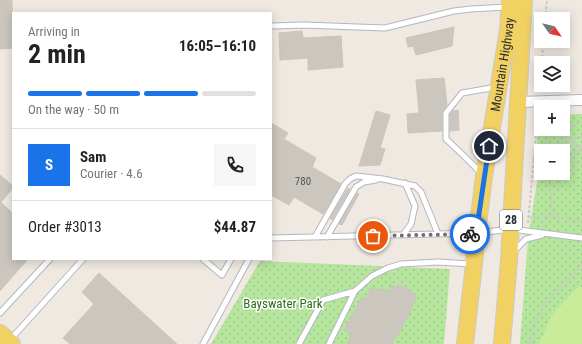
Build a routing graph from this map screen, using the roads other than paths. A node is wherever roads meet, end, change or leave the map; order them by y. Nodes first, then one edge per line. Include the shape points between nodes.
1 (524, 0) edge
2 (510, 4) edge
3 (272, 26) edge
4 (499, 87) junction
5 (582, 100) edge
6 (518, 102) junction
7 (484, 176) junction
8 (383, 179) junction
9 (405, 183) junction
10 (511, 228) junction
11 (438, 234) junction
12 (476, 234) junction
13 (549, 234) junction
14 (403, 235) junction
15 (315, 237) junction
16 (327, 237) junction
17 (272, 238) edge
18 (582, 238) edge
19 (49, 260) edge
20 (82, 260) edge
21 (204, 260) edge
22 (230, 260) edge
23 (248, 260) edge
24 (509, 260) junction
25 (474, 264) junction
26 (355, 291) junction
27 (0, 313) edge
28 (7, 339) edge
29 (203, 344) edge
30 (299, 344) edge
31 (329, 344) edge
32 (465, 344) edge
33 (502, 344) edge

1 - 6 main road, Mountain Highway / 28
2 - 3 lane via 454,11 385,28 304,24
2 - 4 main road, Mountain Highway
4 - 7 main road, Mountain Highway
4 - 7 lane via 462,93 446,113 446,139
5 - 6 street
6 - 10 main road, Mountain Highway / 28
6 - 12 main road via 506,102
7 - 12 main road, Mountain Highway
8 - 9 lane
8 - 15 lane via 356,176 350,179
8 - 16 lane via 364,182 356,187
9 - 11 lane via 415,186 421,192
9 - 14 lane via 415,206 411,224
10 - 12 lane
10 - 13 lane
10 - 24 main road, Mountain Highway / 28
11 - 12 lane
11 - 14 lane
12 - 25 main road, Mountain Highway
13 - 18 lane
13 - 24 lane via 526,239
14 - 16 lane
15 - 16 lane
15 - 17 lane
19 - 27 lane
20 - 28 lane
21 - 22 lane via 222,275
23 - 29 lane
24 - 33 main road, Mountain Highway / 28
25 - 26 lane via 401,264 372,276
25 - 32 main road, Mountain Highway
26 - 30 lane via 322,300
26 - 31 lane

